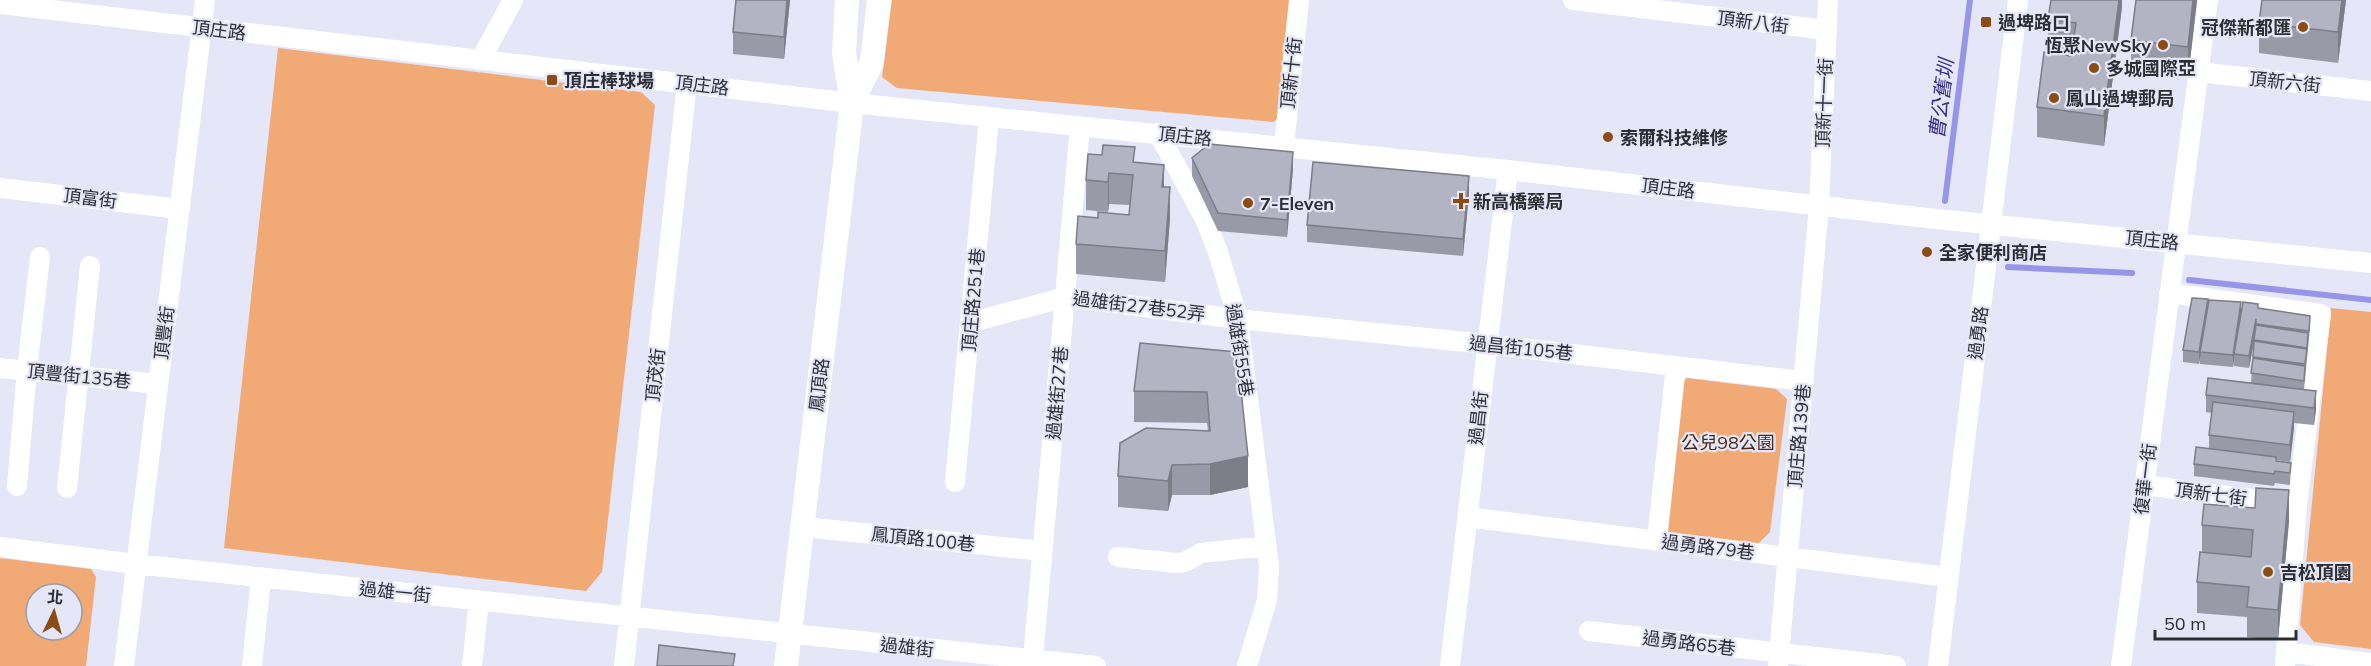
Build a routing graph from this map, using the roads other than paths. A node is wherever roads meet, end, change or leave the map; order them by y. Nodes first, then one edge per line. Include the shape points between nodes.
1 (205, 0) edge
2 (513, 0) edge
3 (847, 0) edge
4 (879, 0) edge
5 (1299, 0) edge
6 (1573, 0) edge
7 (1828, 0) edge
8 (2018, 0) edge
9 (2208, 0) edge
10 (0, 4) edge
11 (202, 28) junction
12 (1827, 30) junction
13 (481, 59) junction
14 (2198, 72) junction
15 (687, 83) junction
16 (2371, 91) edge
17 (852, 103) junction
18 (989, 118) junction
19 (1080, 126) junction
20 (1158, 133) junction
21 (1284, 146) junction
22 (1508, 170) junction
23 (0, 188) edge
24 (1819, 206) junction
25 (180, 209) junction
26 (1991, 224) junction
27 (2176, 243) junction
28 (40, 257) dead end
29 (2371, 263) edge
30 (90, 266) dead end
31 (2169, 293) junction
32 (1066, 297) junction
33 (1238, 319) junction
34 (972, 322) junction
35 (1486, 344) junction
36 (1676, 366) junction
37 (0, 368) edge
38 (27, 370) junction
39 (78, 376) junction
40 (1804, 381) junction
41 (158, 384) junction
42 (955, 482) dead end
43 (2144, 484) junction
44 (17, 486) dead end
45 (67, 488) dead end
46 (2297, 505) junction
47 (1467, 517) junction
48 (802, 527) junction
49 (1657, 540) junction
50 (1266, 546) junction
51 (0, 547) edge
52 (1043, 551) junction
53 (1118, 557) dead end
54 (1788, 557) junction
55 (136, 564) junction
56 (261, 577) junction
57 (1948, 577) junction
58 (479, 601) junction
59 (629, 617) junction
60 (1589, 631) dead end
61 (789, 635) junction
62 (2286, 659) edge
63 (1033, 660) junction
64 (1779, 660) edge
65 (2371, 663) edge
66 (124, 666) edge
67 (252, 666) edge
68 (472, 666) edge
69 (624, 666) edge
70 (786, 666) edge
71 (1096, 666) edge
72 (1247, 666) edge
73 (1450, 666) edge
74 (1896, 666) edge
75 (1938, 666) edge
76 (2121, 666) edge

1 - 11 street, 頂豐街
2 - 13 street
3 - 17 main road, 鳳頂路 via 844,53
4 - 17 main road, 鳳頂路 via 872,62
5 - 21 street, 頂新十街
6 - 12 street, 頂新八街
7 - 12 street, 頂新十一街
8 - 26 street, 過勇路
9 - 14 street, 復華一街
10 - 11 street, 頂庄路
11 - 13 street, 頂庄路
11 - 25 street, 頂豐街
12 - 24 street, 頂新十一街
13 - 15 street, 頂庄路
14 - 16 street, 頂新六街
14 - 27 street, 復華一街
15 - 17 street, 頂庄路
15 - 59 street, 頂茂街
17 - 18 street, 頂庄路
17 - 48 main road, 鳳頂路
18 - 19 street, 頂庄路
18 - 34 street, 頂庄路251巷
19 - 20 street, 頂庄路
19 - 32 street, 過雄街27巷
20 - 21 street, 頂庄路
20 - 33 street, 過雄街55巷 via 1205,219
21 - 22 street, 頂庄路
22 - 24 street, 頂庄路
22 - 35 street, 過昌街
23 - 25 street, 頂富街
24 - 26 street, 頂庄路
24 - 40 street, 頂庄路139巷
25 - 41 street, 頂豐街
26 - 27 street, 頂庄路
26 - 57 street, 過勇路
27 - 29 street, 頂庄路
27 - 31 street, 復華一街
28 - 38 street
30 - 39 street
31 - 43 street, 復華一街
31 - 46 street via 2321,314
32 - 33 street, 過雄街27巷52弄
32 - 34 street, 過雄街27巷52弄
32 - 52 street, 過雄街27巷
33 - 35 street, 過昌街105巷
33 - 50 street, 過雄街55巷
34 - 42 street, 頂庄路251巷
35 - 36 street, 過昌街105巷
35 - 47 street, 過昌街
36 - 40 street, 過昌街105巷
36 - 49 street
37 - 38 street, 頂豐街135巷
38 - 39 street, 頂豐街135巷
38 - 44 street
39 - 41 street, 頂豐街135巷
39 - 45 street
40 - 54 street, 頂庄路139巷
41 - 55 street, 頂豐街
43 - 46 street, 頂新七街
43 - 76 street, 復華一街
46 - 62 street
47 - 49 street, 過勇路79巷
47 - 73 street, 過昌街
48 - 52 street, 鳳頂路100巷
48 - 61 main road, 鳳頂路
49 - 54 street, 過勇路79巷
50 - 53 street via 1201,554 1177,563
50 - 72 street, 過雄街55巷 via 1267,600
51 - 55 street, 過雄一街
52 - 63 street, 過雄街27巷
54 - 57 street, 過勇路79巷
54 - 64 street, 頂庄路139巷
55 - 56 street, 過雄一街
55 - 66 street, 頂豐街
56 - 58 street, 過雄一街
56 - 67 street
57 - 75 street, 過勇路
58 - 59 street, 過雄一街
58 - 68 street
59 - 61 street, 過雄一街
59 - 69 street, 頂茂街
60 - 64 street, 過勇路65巷
61 - 63 street, 過雄街
61 - 70 main road, 鳳頂路
62 - 65 street
63 - 71 street, 過雄街
64 - 74 street, 過勇路65巷

